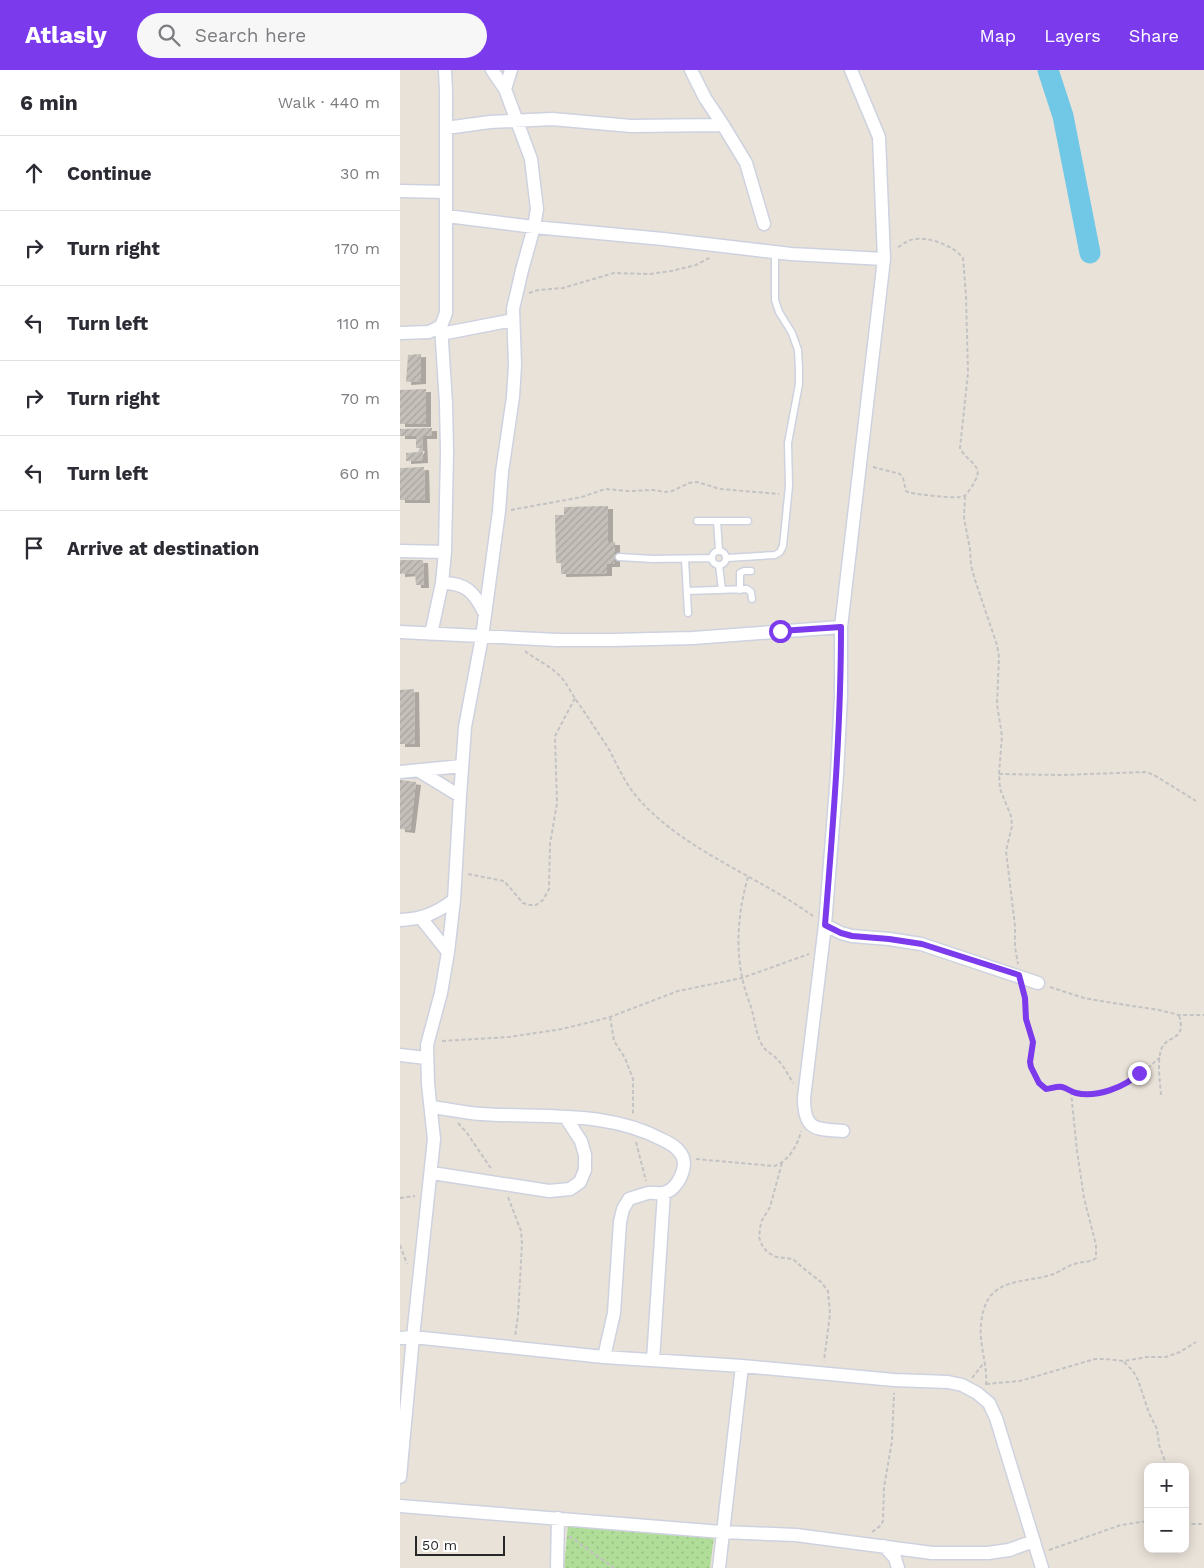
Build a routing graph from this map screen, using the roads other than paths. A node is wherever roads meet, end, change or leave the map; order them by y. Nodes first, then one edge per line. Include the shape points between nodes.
1 (445, 70) edge
2 (492, 70) edge
3 (511, 70) edge
4 (691, 70) edge
5 (851, 70) edge
6 (505, 90) junction
7 (517, 120) junction
8 (723, 125) junction
9 (446, 128) junction
10 (400, 191) edge
11 (446, 192) junction
12 (447, 216) junction
13 (764, 224) dead end
14 (534, 227) junction
15 (775, 253) junction
16 (884, 259) junction
17 (513, 314) junction
18 (441, 330) junction
19 (400, 333) edge
20 (697, 521) dead end
21 (717, 521) junction
22 (748, 521) dead end
23 (719, 550) junction
24 (400, 551) edge
25 (445, 552) junction
26 (619, 557) dead end
27 (712, 558) junction
28 (727, 558) junction
29 (685, 559) junction
30 (719, 565) junction
31 (751, 571) dead end
32 (442, 582) junction
33 (722, 590) junction
34 (740, 590) junction
35 (687, 591) junction
36 (752, 600) dead end
37 (484, 612) junction
38 (688, 613) dead end
39 (841, 627) junction
40 (400, 632) edge
41 (431, 634) junction
42 (482, 636) junction
43 (462, 766) junction
44 (419, 771) junction
45 (400, 772) edge
46 (460, 796) junction
47 (454, 900) junction
48 (421, 918) junction
49 (400, 920) edge
50 (825, 925) junction
51 (448, 952) junction
52 (1038, 983) road end
53 (400, 1055) edge
54 (426, 1058) junction
55 (432, 1107) junction
56 (566, 1118) junction
57 (843, 1131) dead end
58 (432, 1173) junction
59 (664, 1193) junction
60 (406, 1337) edge
61 (604, 1357) junction
62 (653, 1360) junction
63 (742, 1366) junction
64 (400, 1477) edge
65 (400, 1506) edge
66 (558, 1523) junction
67 (722, 1532) junction
68 (1034, 1541) junction
69 (884, 1546) junction
70 (557, 1568) edge
71 (719, 1568) edge
72 (898, 1568) edge
73 (1042, 1568) edge

1 - 9 street
2 - 6 street
3 - 6 street
4 - 8 street
5 - 16 street via 878,138
6 - 7 street
7 - 8 street via 552,119 631,126
7 - 9 street
7 - 14 street via 530,158 537,209
8 - 13 street via 746,164
9 - 11 street
10 - 11 street
11 - 12 street
12 - 14 street
12 - 18 street via 446,313
14 - 15 street
14 - 17 street
15 - 16 street
15 - 28 lane via 775,300 792,333 798,350 799,368 799,384 788,433 788,495 783,546 775,555
16 - 39 street
17 - 18 street
17 - 37 street via 513,397
18 - 19 street
18 - 25 street via 447,452
20 - 21 lane
21 - 22 lane
21 - 23 lane
23 - 27 lane via 712,554
23 - 28 lane
24 - 25 street
25 - 32 street
26 - 29 lane
27 - 29 lane
27 - 30 lane
28 - 30 lane
29 - 35 lane
30 - 33 lane
31 - 34 lane via 740,573
32 - 37 street via 454,583 476,595
32 - 41 street
33 - 34 lane
33 - 35 lane
34 - 36 lane via 749,590
35 - 38 lane
37 - 42 street
39 - 42 street via 621,640
39 - 50 street via 839,730
40 - 41 street
41 - 42 street
42 - 43 street via 465,727
43 - 44 street
43 - 46 street
44 - 45 street
44 - 46 street
46 - 47 street
47 - 48 street
47 - 51 street
48 - 49 street
48 - 51 street
50 - 52 street via 852,936 922,944
50 - 57 street via 804,1105 806,1120 812,1126
51 - 54 street
53 - 54 street
54 - 55 street
55 - 56 street via 478,1114
55 - 58 street
56 - 58 street via 585,1155 585,1170 580,1182 570,1189 549,1190
56 - 59 street via 596,1119 634,1127 669,1142 684,1158 684,1168 680,1180
58 - 60 street
59 - 61 street via 649,1193 629,1199 623,1210 614,1313
59 - 62 street
60 - 61 street
60 - 64 street
61 - 62 street
62 - 63 street
63 - 67 street
63 - 68 street via 948,1382 982,1388 996,1418
65 - 66 street
66 - 67 street
66 - 70 street
67 - 69 street via 780,1533
67 - 71 street
68 - 69 street via 1009,1550 966,1554
68 - 73 street
69 - 72 street

